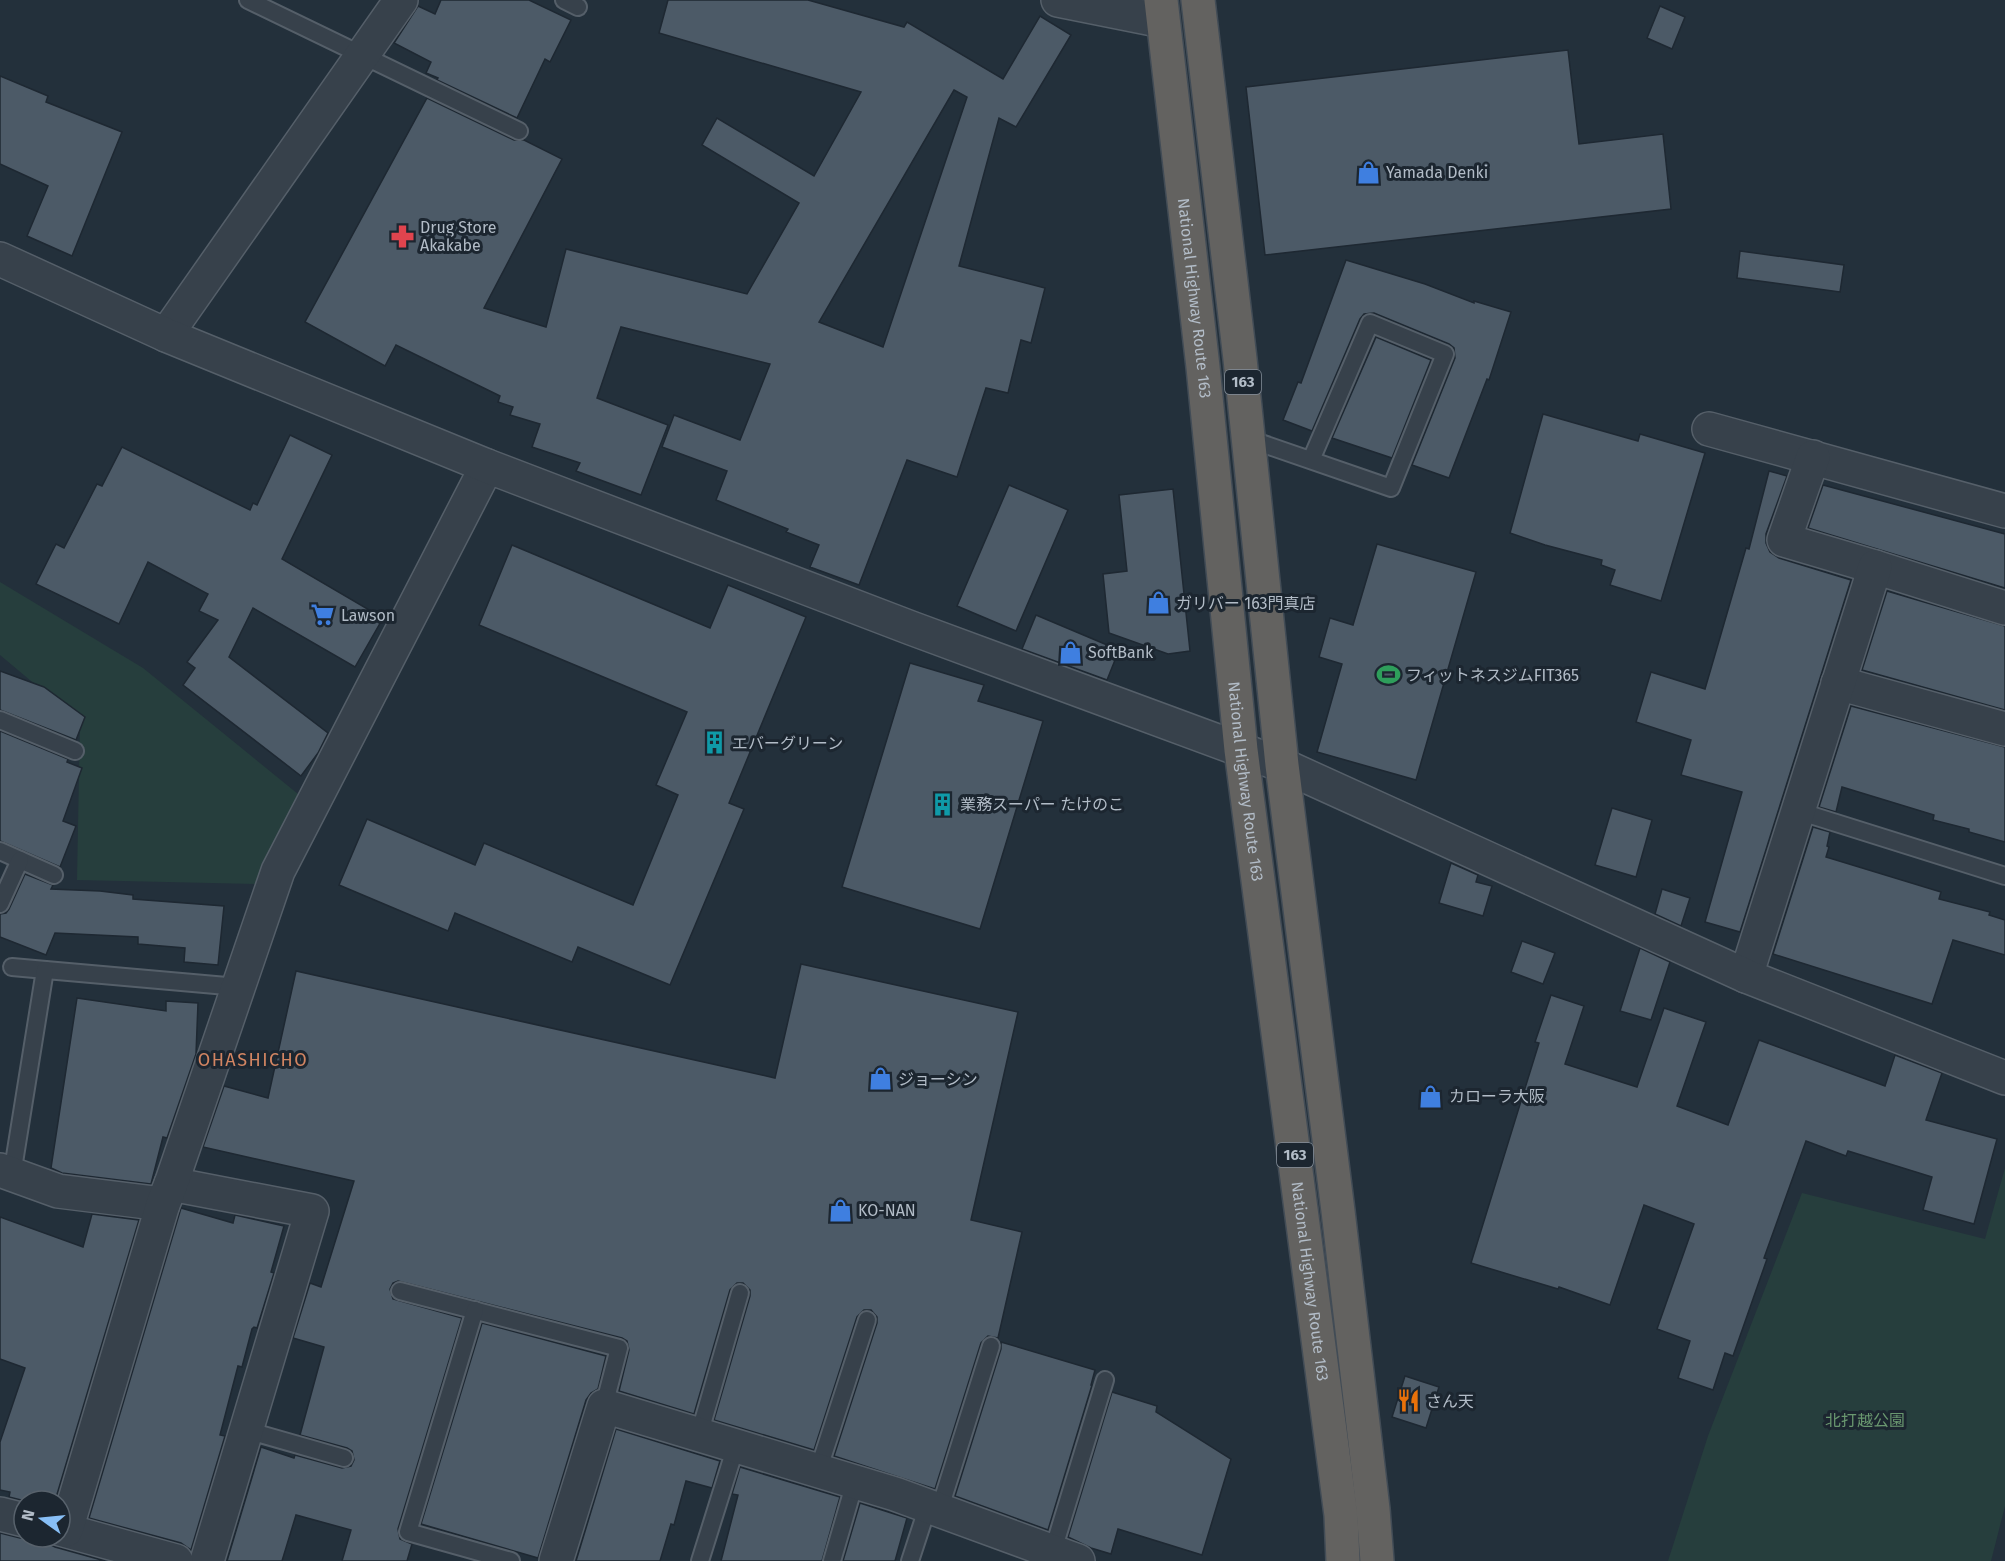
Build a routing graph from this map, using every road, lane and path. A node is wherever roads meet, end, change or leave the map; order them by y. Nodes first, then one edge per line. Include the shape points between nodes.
1 (248, 0) edge
2 (401, 0) edge
3 (1058, 0) edge
4 (1198, 0) edge
5 (1162, 10) edge
6 (363, 54) junction
7 (519, 131) dead end
8 (0, 259) edge
9 (166, 335) junction
10 (1709, 429) dead end
11 (1249, 439) junction
12 (1813, 457) junction
13 (1311, 460) junction
14 (487, 466) junction
15 (2005, 511) edge
16 (1875, 567) junction
17 (2005, 609) edge
18 (1838, 683) junction
19 (0, 720) edge
20 (2005, 729) edge
21 (1241, 750) junction
22 (75, 751) dead end
23 (1282, 765) junction
24 (1798, 811) junction
25 (0, 852) edge
26 (20, 860) junction
27 (54, 875) dead end
28 (2005, 876) edge
29 (0, 904) edge
30 (12, 967) dead end
31 (45, 970) junction
32 (1746, 976) junction
33 (238, 987) junction
34 (2005, 1078) edge
35 (6, 1172) edge
36 (167, 1194) junction
37 (400, 1291) dead end
38 (740, 1293) dead end
39 (476, 1310) junction
40 (867, 1320) dead end
41 (991, 1346) dead end
42 (1105, 1380) dead end
43 (604, 1406) junction
44 (246, 1430) junction
45 (699, 1435) junction
46 (736, 1446) junction
47 (344, 1458) dead end
48 (818, 1471) junction
49 (855, 1482) junction
50 (72, 1501) edge
51 (933, 1508) junction
52 (72, 1533) edge
53 (132, 1555) edge
54 (1060, 1558) edge
55 (176, 1561) edge
56 (207, 1561) edge
57 (511, 1561) edge
58 (556, 1561) edge
59 (700, 1561) edge
60 (832, 1561) edge
61 (910, 1561) edge
62 (1343, 1561) edge
63 (1377, 1561) edge

1 - 6 lane
2 - 6 street
3 - 5 street
4 - 11 highway, National Highway Route 163 / 163
5 - 21 highway, National Highway Route 163 / 163
6 - 7 lane
6 - 9 street
8 - 9 street
9 - 14 street
10 - 12 street
11 - 13 lane
11 - 23 highway, National Highway Route 163 / 163
12 - 15 street
12 - 16 street via 1784,540
13 - 13 lane via 1391,489 1445,354 1370,322
14 - 21 street
14 - 33 street via 278,871
16 - 17 street
16 - 18 street
18 - 20 street
18 - 24 street
19 - 22 lane
21 - 23 street
21 - 62 highway, National Highway Route 163 / 163 via 1339,1504
23 - 32 street
23 - 63 highway, National Highway Route 163 / 163
24 - 28 lane
24 - 32 street
25 - 26 lane
26 - 27 lane
26 - 29 lane
30 - 31 lane
31 - 33 lane
31 - 35 lane
32 - 34 street
33 - 36 street
35 - 36 street via 58,1191
36 - 44 street via 312,1211
36 - 50 street
37 - 39 lane
38 - 45 lane
39 - 43 lane via 619,1348
39 - 57 lane via 408,1532
40 - 48 lane
41 - 51 lane
42 - 54 lane
43 - 45 street
43 - 58 street
44 - 47 lane
44 - 56 street
45 - 46 street
46 - 48 street
46 - 59 lane
48 - 49 street
49 - 51 street
49 - 60 lane
51 - 54 street
51 - 61 lane
52 - 53 street
53 - 55 street

